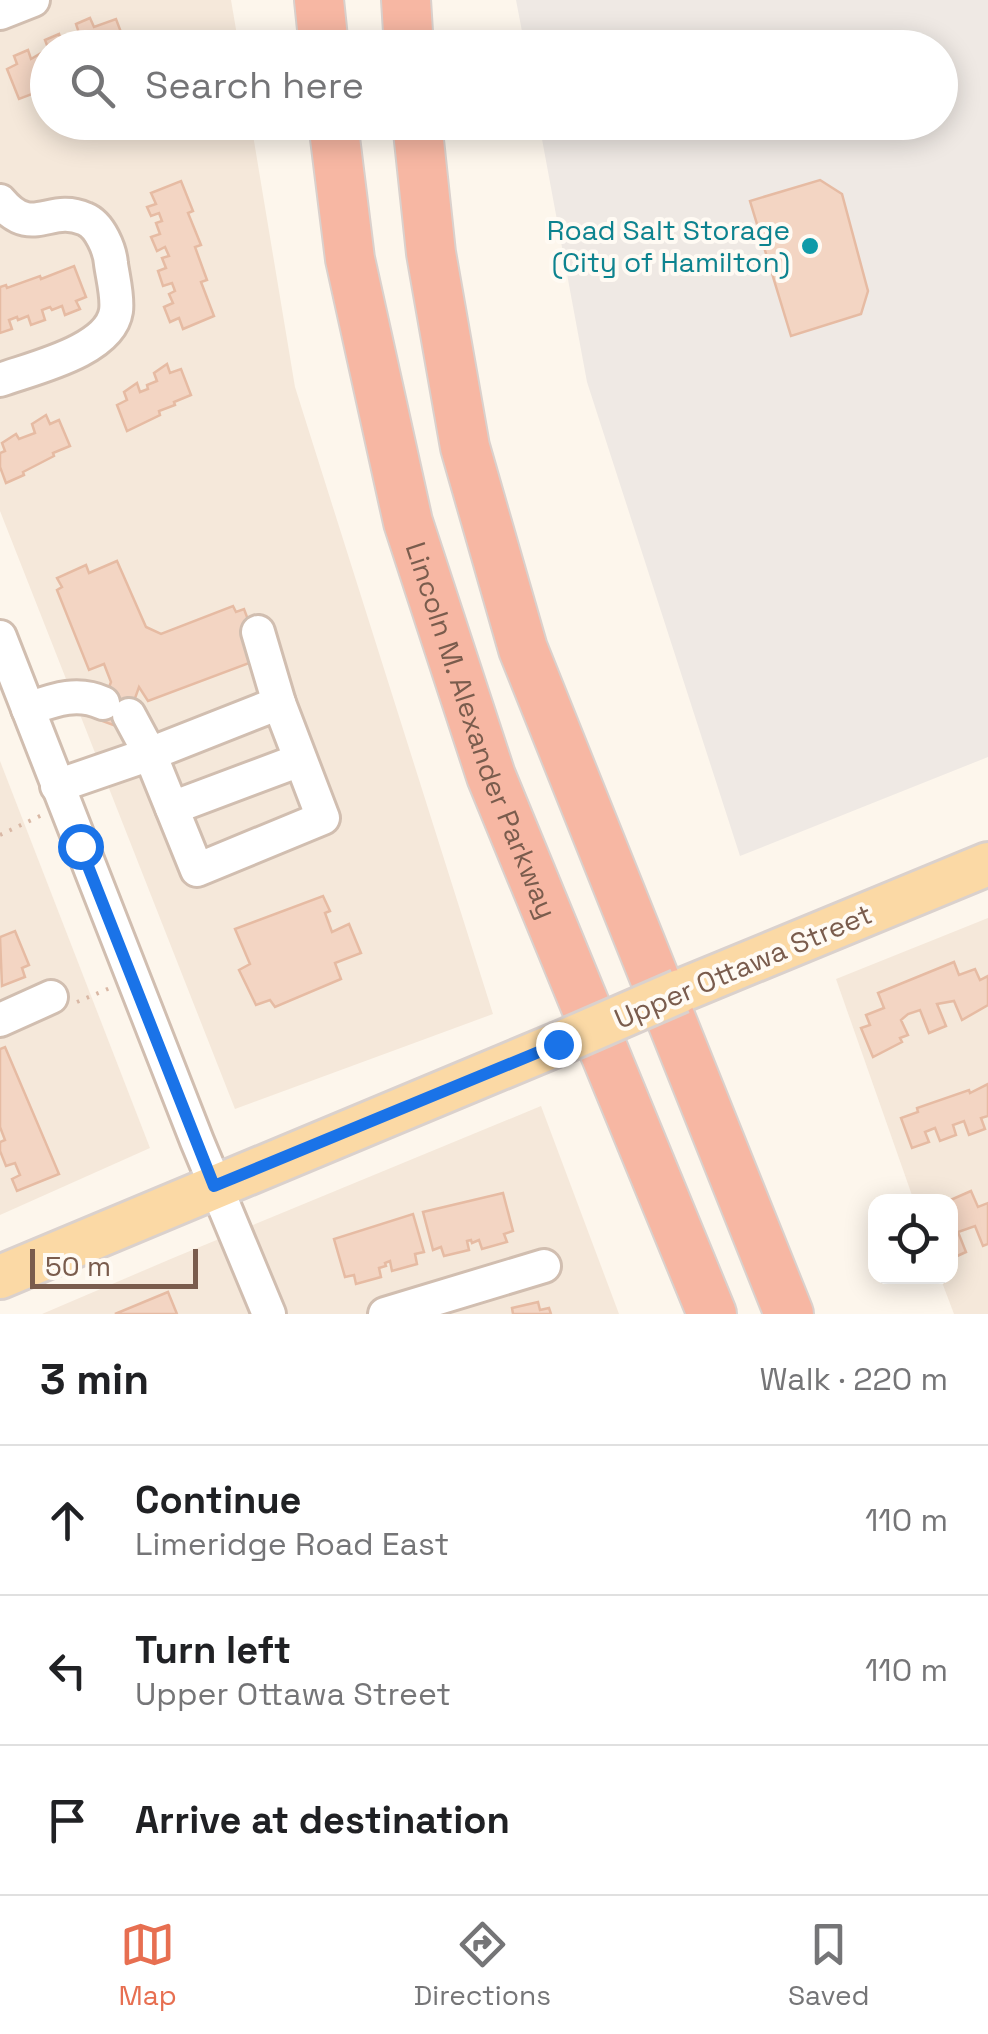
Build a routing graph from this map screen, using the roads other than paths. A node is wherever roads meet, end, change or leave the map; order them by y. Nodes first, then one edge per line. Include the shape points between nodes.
1 (33, 0) edge
2 (318, 0) edge
3 (406, 0) edge
4 (0, 13) edge
5 (322, 30) edge
6 (408, 30) edge
7 (335, 140) edge
8 (419, 140) edge
9 (0, 201) edge
10 (0, 380) edge
11 (258, 632) dead end
12 (0, 638) edge
13 (280, 703) junction
14 (28, 709) junction
15 (150, 754) junction
16 (300, 760) junction
17 (62, 796) junction
18 (172, 808) junction
19 (988, 864) edge
20 (52, 996) road end
21 (0, 1020) edge
22 (214, 1186) junction
23 (544, 1266) dead end
24 (0, 1276) edge
25 (269, 1314) edge
26 (385, 1314) edge
27 (712, 1314) edge
28 (790, 1314) edge

1 - 4 street
2 - 5 highway
3 - 6 highway
7 - 27 highway, Lincoln M. Alexander Parkway via 350,259 414,540 491,776
8 - 28 highway via 430,253 465,446 522,649
9 - 10 street via 25,221 59,215 92,223 110,251 116,312 107,332 88,347
11 - 13 street
12 - 14 street
13 - 15 street
13 - 16 street
14 - 15 street via 89,696 116,709
14 - 17 street
15 - 17 street
15 - 18 street
16 - 18 street
16 - 18 street via 322,818 197,870
17 - 22 street
19 - 22 main road, Upper Ottawa Street, bridge
20 - 21 street
22 - 24 main road, Upper Ottawa Street
22 - 25 street
23 - 26 street

